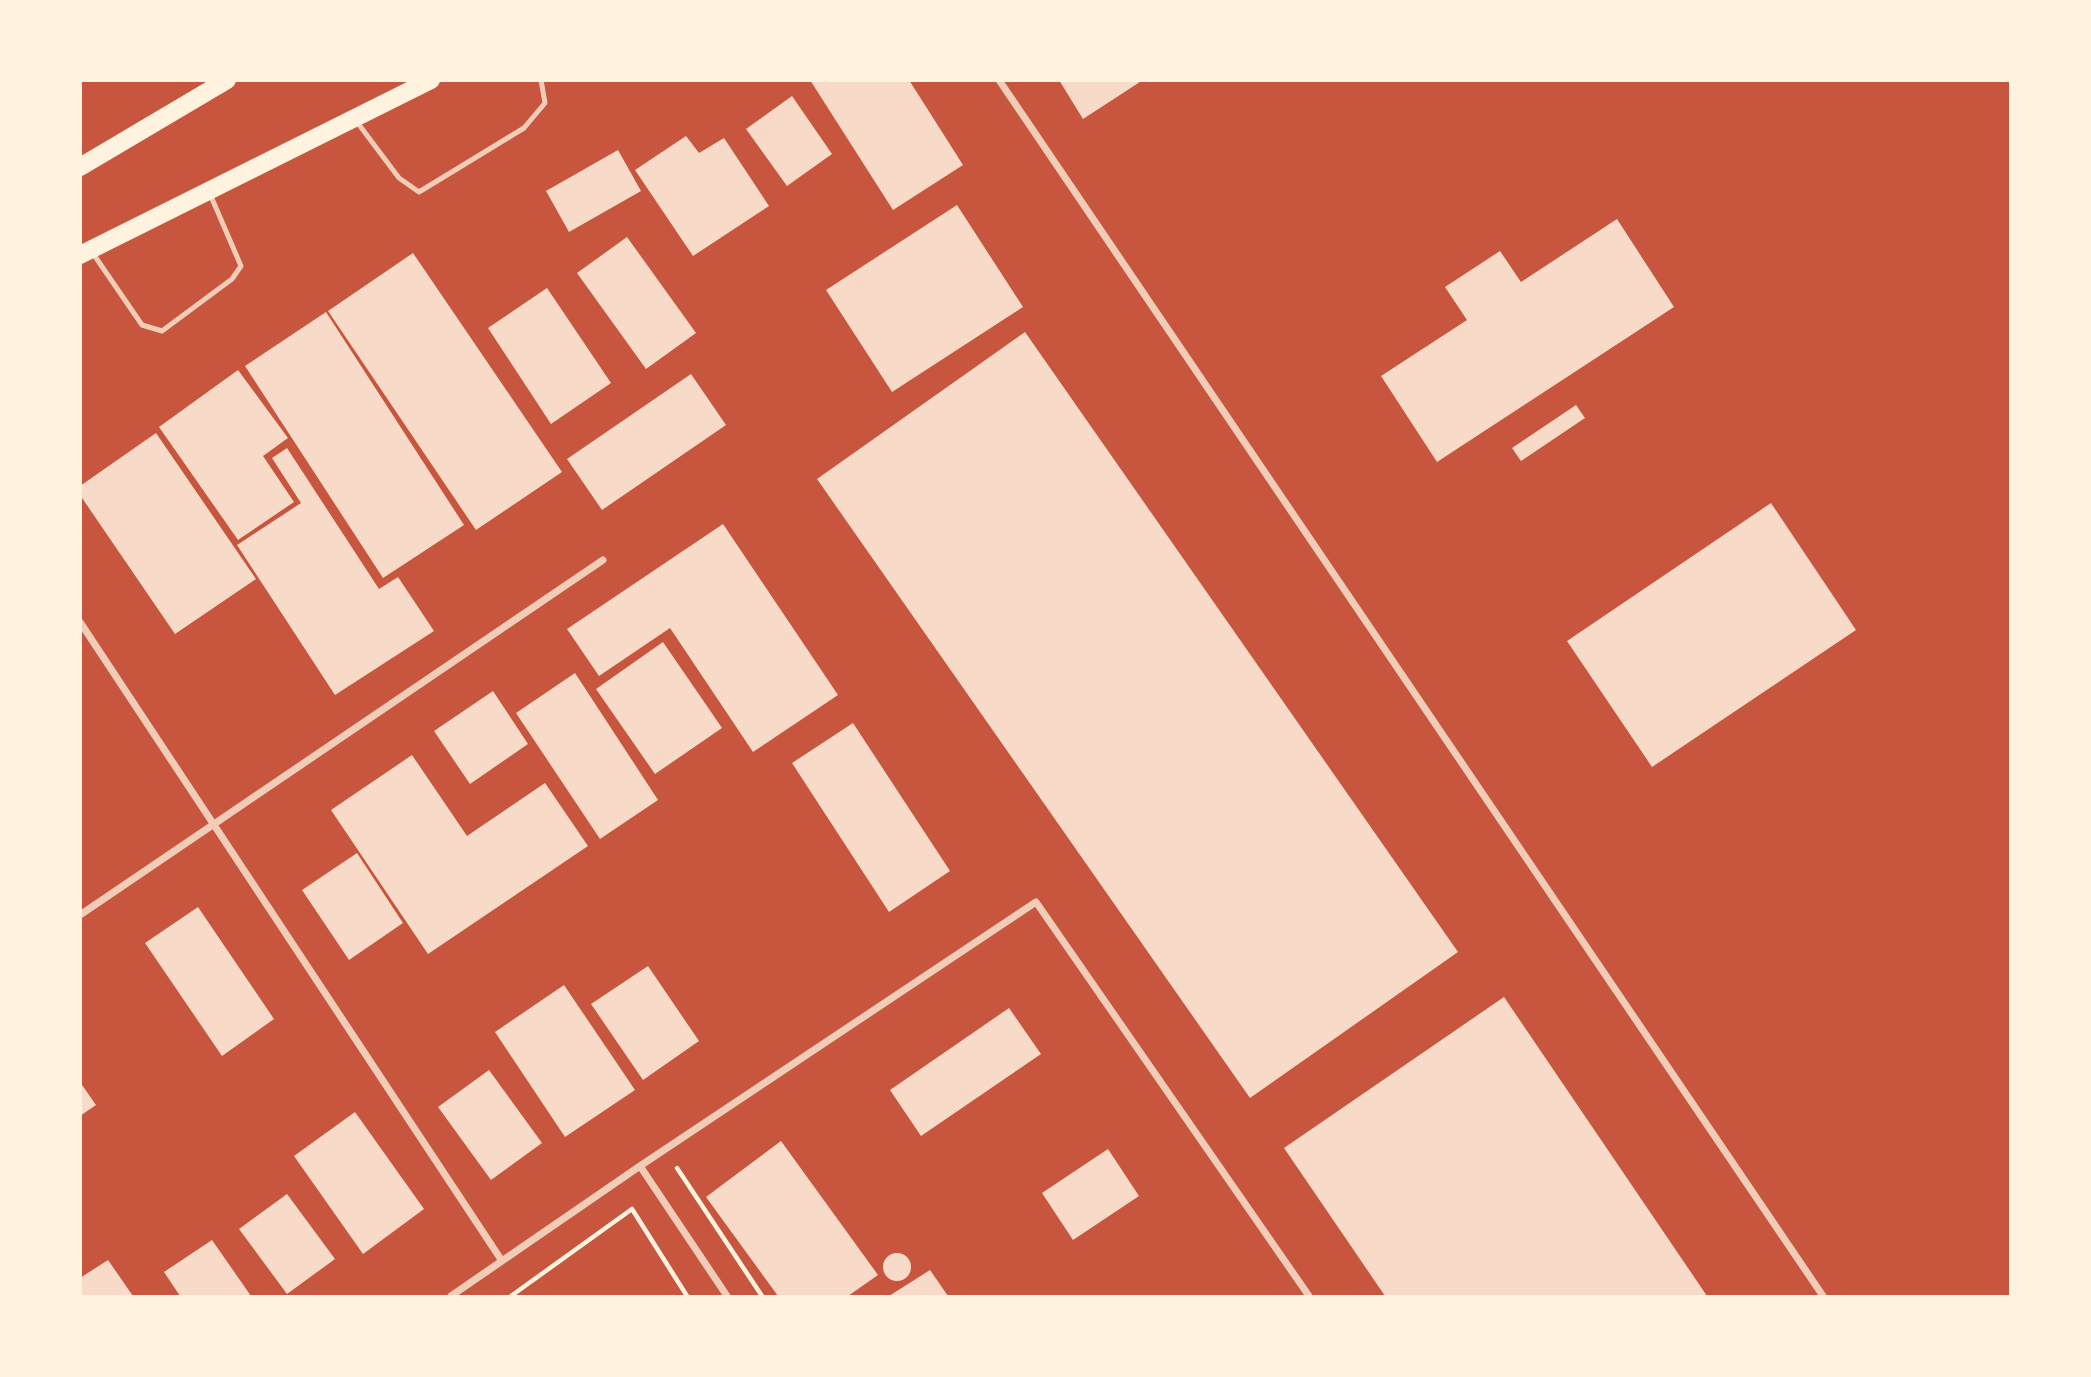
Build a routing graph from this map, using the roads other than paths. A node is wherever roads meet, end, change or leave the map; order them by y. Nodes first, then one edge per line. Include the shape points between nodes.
1 (227, 80) edge
2 (431, 80) edge
3 (541, 80) edge
4 (999, 80) edge
5 (355, 119) junction
6 (80, 167) edge
7 (209, 191) junction
8 (85, 252) edge
9 (603, 560) dead end
10 (80, 622) edge
11 (214, 824) junction
12 (80, 915) edge
13 (640, 1166) junction
14 (502, 1261) junction
15 (451, 1297) edge
16 (727, 1297) edge
17 (1309, 1297) edge
18 (1823, 1297) edge

1 - 6 main road
2 - 5 main road
3 - 5 lane via 545,103 524,128 419,192 399,178
4 - 18 street
5 - 7 main road
7 - 8 main road
7 - 8 lane via 241,266 232,279 162,331 142,325
9 - 11 street
10 - 11 street
11 - 12 street
11 - 14 street
13 - 14 street
13 - 16 street
13 - 17 street via 1035,902
14 - 15 street

